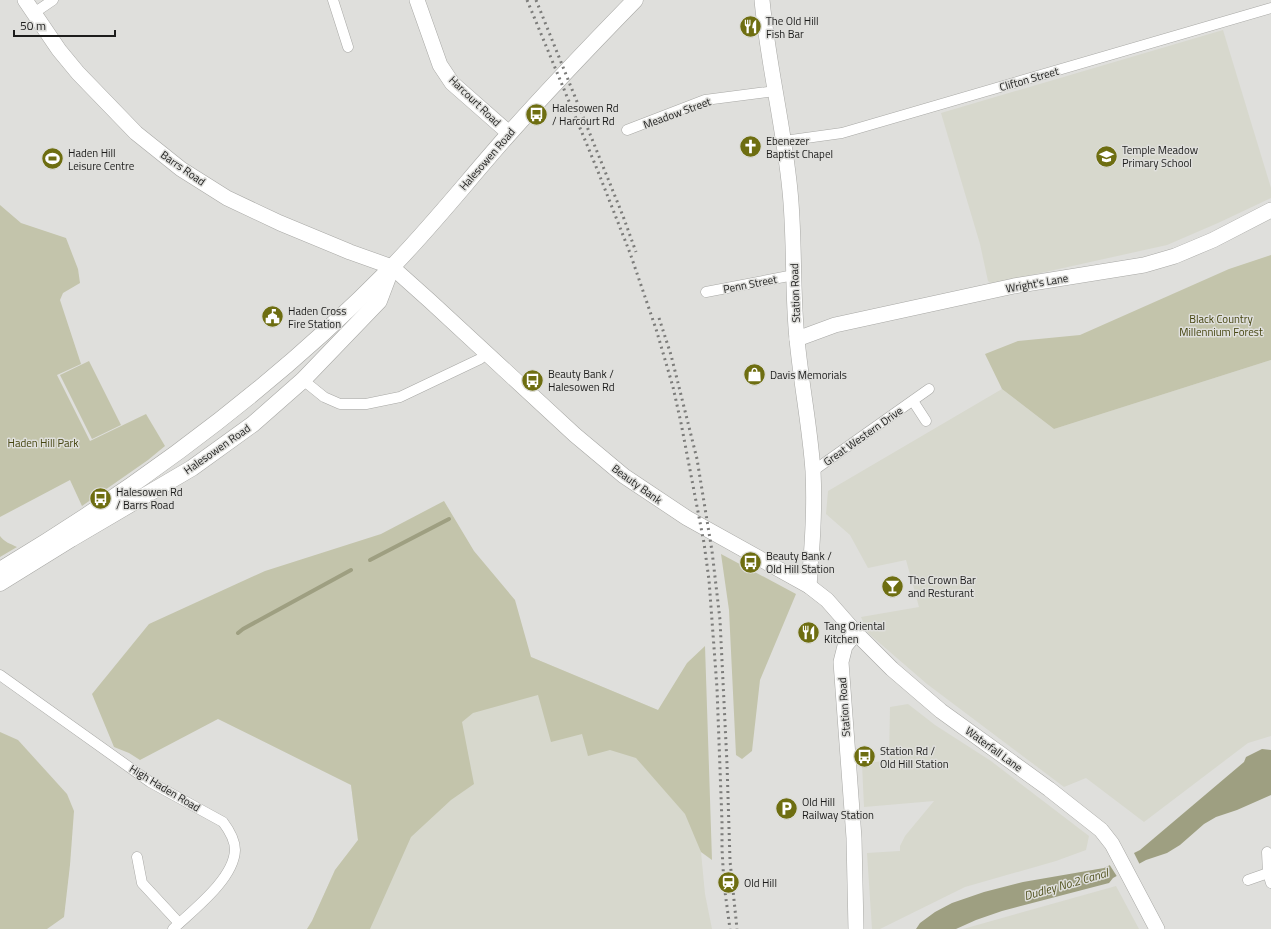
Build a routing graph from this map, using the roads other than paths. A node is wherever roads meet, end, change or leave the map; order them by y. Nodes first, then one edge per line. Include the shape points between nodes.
1 (25, 0) edge
2 (53, 0) edge
3 (333, 0) edge
4 (418, 0) edge
5 (635, 0) edge
6 (762, 0) edge
7 (1271, 8) edge
8 (34, 13) junction
9 (348, 47) dead end
10 (775, 91) junction
11 (627, 130) dead end
12 (509, 134) junction
13 (784, 141) junction
14 (1271, 210) edge
15 (392, 267) junction
16 (794, 275) junction
17 (706, 292) dead end
18 (797, 339) junction
19 (487, 352) junction
20 (303, 380) junction
21 (929, 389) dead end
22 (913, 401) junction
23 (926, 421) dead end
24 (813, 471) junction
25 (0, 570) edge
26 (0, 583) edge
27 (809, 586) junction
28 (856, 633) junction
29 (0, 676) edge
30 (1267, 852) dead end
31 (137, 857) dead end
32 (1269, 878) edge
33 (1248, 880) dead end
34 (176, 926) edge
35 (856, 929) edge
36 (1157, 929) edge

1 - 8 street, Barrs Road
2 - 8 street
3 - 9 street
4 - 12 street, Harcourt Road via 440,65 452,83
5 - 12 main road, Halesowen Road
6 - 10 street, Station Road
7 - 13 street, Clifton Street via 842,132
8 - 15 street, Barrs Road via 78,73 136,133 181,169 227,198 280,223
10 - 11 street, Meadow Street via 705,100
10 - 13 street, Station Road
12 - 15 main road, Halesowen Road
13 - 16 street, Station Road via 791,192
14 - 18 street, Wright's Lane via 1213,240 1144,265 1014,286 835,325
15 - 19 street, Beauty Bank
15 - 20 main road, Halesowen Road via 379,301
15 - 25 main road, Halesowen Road via 234,410 130,487
16 - 17 street, Penn Street
16 - 18 street, Station Road
18 - 24 street, Station Road
19 - 20 street via 480,359 400,397 366,404 340,404 324,397
19 - 27 street, Beauty Bank via 624,476 686,518
20 - 26 main road, Halesowen Road via 253,424 192,468
21 - 22 street, Great Western Drive
22 - 23 street, Great Western Drive
22 - 24 street, Great Western Drive
24 - 27 street, Station Road via 813,537
27 - 28 street, Waterfall Lane via 827,600
28 - 35 street, Station Road via 845,646 841,662 854,838
28 - 36 street, Waterfall Lane via 892,669 941,711 1101,830 1133,881
29 - 34 street, High Haden Road via 150,782 223,822 228,829 234,839 235,850 228,872 210,894
30 - 32 street
31 - 34 street via 142,883
32 - 33 street

